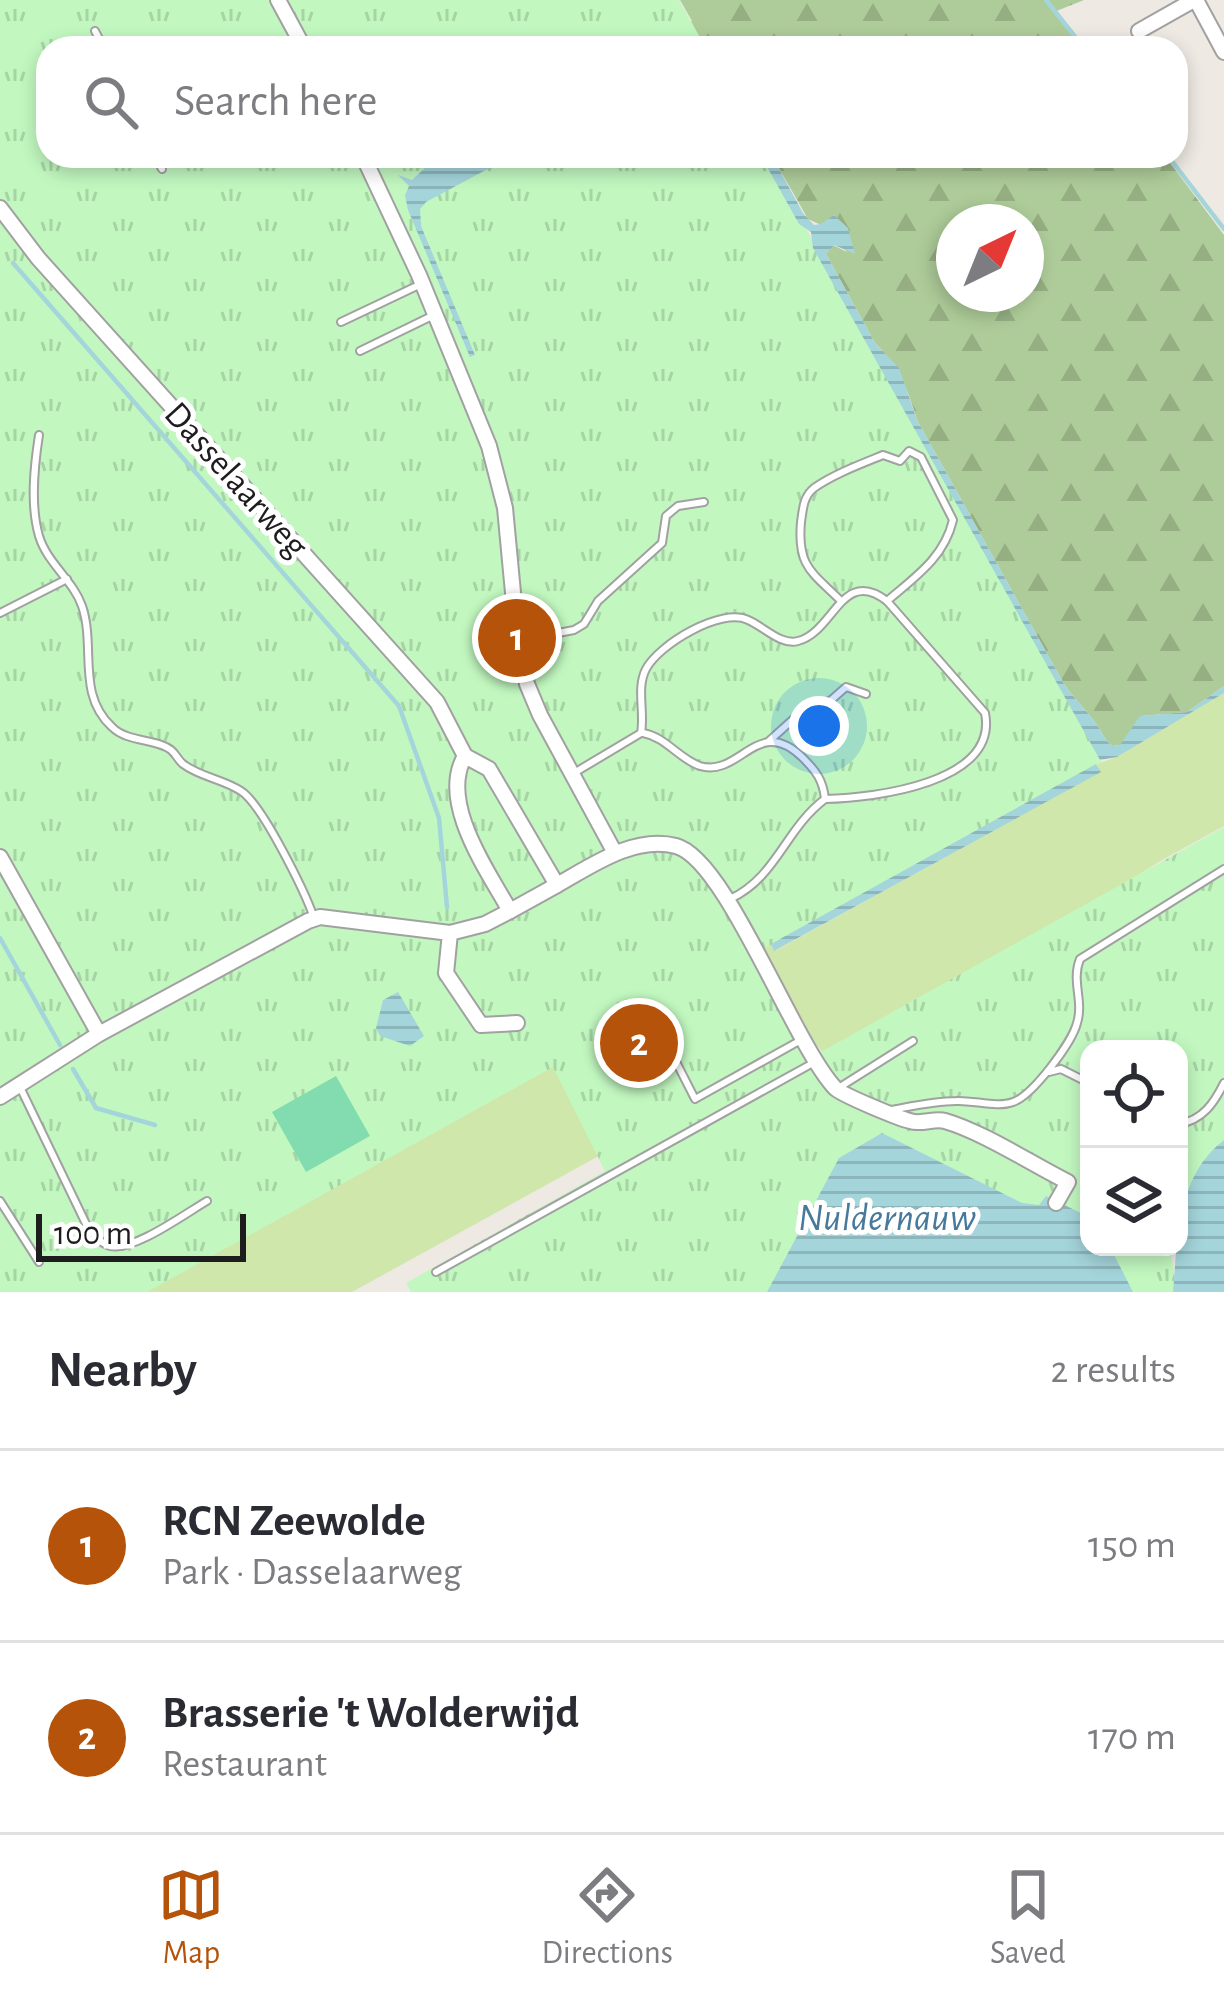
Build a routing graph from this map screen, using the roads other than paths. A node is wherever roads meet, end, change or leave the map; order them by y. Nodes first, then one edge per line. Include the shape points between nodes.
1 (278, 0) edge
2 (1195, 0) edge
3 (95, 31) dead end
4 (1139, 31) dead end
5 (98, 36) edge
6 (298, 36) edge
7 (1224, 52) edge
8 (369, 168) edge
9 (0, 208) edge
10 (423, 284) junction
11 (435, 315) junction
12 (341, 322) dead end
13 (360, 351) dead end
14 (39, 435) dead end
15 (704, 502) dead end
16 (67, 579) junction
17 (841, 602) junction
18 (887, 602) junction
19 (0, 613) edge
20 (518, 641) junction
21 (866, 694) dead end
22 (641, 733) junction
23 (769, 741) junction
24 (465, 756) junction
25 (574, 773) junction
26 (825, 799) junction
27 (615, 853) junction
28 (0, 857) edge
29 (1224, 869) edge
30 (557, 885) junction
31 (727, 901) junction
32 (510, 911) junction
33 (314, 919) junction
34 (450, 933) junction
35 (517, 1022) dead end
36 (99, 1034) junction
37 (803, 1039) junction
38 (913, 1041) dead end
39 (670, 1050) dead end
40 (816, 1061) junction
41 (1045, 1072) junction
42 (1080, 1078) edge
43 (1224, 1083) edge
44 (19, 1085) junction
45 (836, 1089) junction
46 (0, 1097) edge
47 (887, 1111) junction
48 (1188, 1122) edge
49 (0, 1201) edge
50 (207, 1201) dead end
51 (1056, 1203) dead end
52 (39, 1262) dead end
53 (436, 1272) dead end

1 - 6 street
2 - 4 street
2 - 7 street
3 - 5 lane
8 - 10 street
9 - 24 street, Dasselaarweg via 437,702
10 - 11 street
10 - 12 lane
11 - 13 lane
11 - 20 street via 489,446 505,508
14 - 16 lane via 39,534
15 - 20 lane via 666,516 662,543 584,624
16 - 19 lane
16 - 33 lane via 88,634 90,691 111,727 169,748 195,771 245,793
17 - 18 lane via 865,592
17 - 18 lane via 799,553 803,503 817,486 883,455 900,461 909,451 921,457 953,520 932,563
17 - 22 lane via 800,641 733,614 665,649 641,683
18 - 26 lane via 985,713 987,737 968,762 930,780
20 - 25 street via 539,715
21 - 23 lane via 846,687 809,705
22 - 23 lane via 715,767
22 - 25 lane
23 - 26 lane via 808,763
24 - 30 street via 489,769
24 - 32 street via 462,826
25 - 27 street
26 - 31 lane via 759,882
27 - 30 street
27 - 31 street via 676,846
28 - 36 street
29 - 41 lane via 1080,959 1077,1028
30 - 32 street
31 - 37 street
32 - 34 street
33 - 34 street
33 - 36 street
34 - 35 street via 446,973 481,1025
36 - 44 street
37 - 39 lane via 695,1099
37 - 40 street
38 - 45 lane
40 - 45 street
40 - 53 lane
41 - 42 lane
41 - 47 lane via 1014,1102
43 - 48 lane via 1210,1108
44 - 46 street
44 - 50 lane via 100,1241 130,1245
45 - 47 street
47 - 51 street via 913,1123 942,1119 1068,1182
49 - 52 lane

